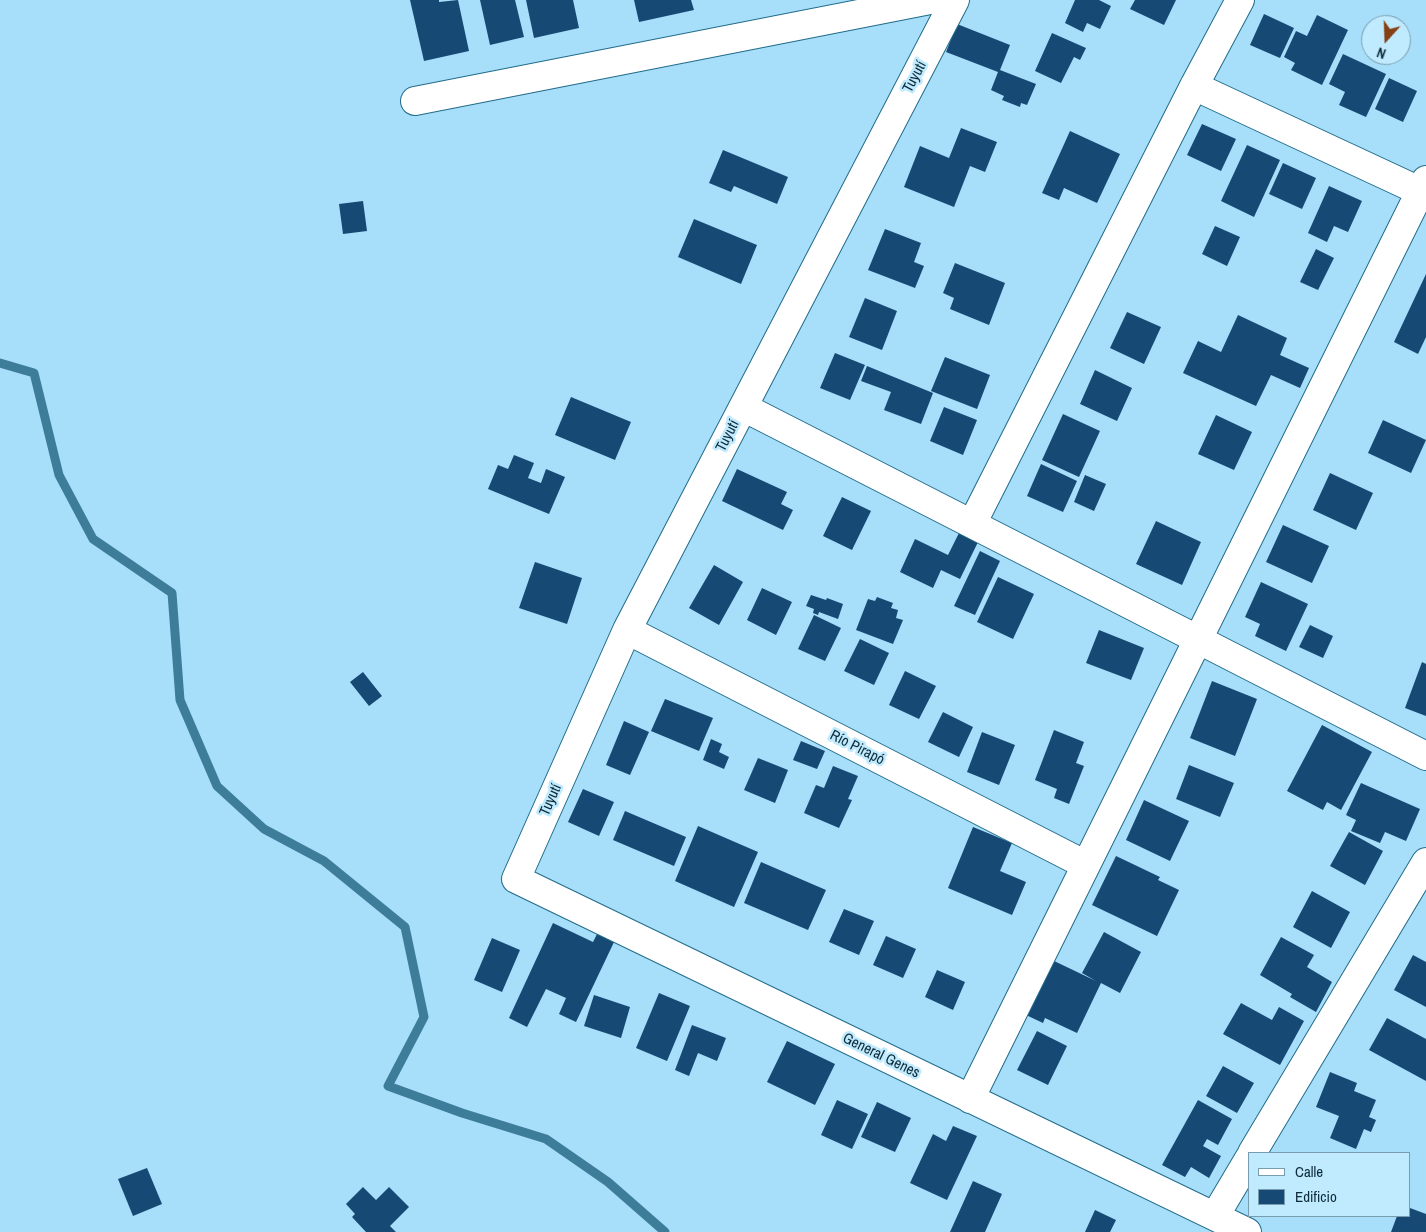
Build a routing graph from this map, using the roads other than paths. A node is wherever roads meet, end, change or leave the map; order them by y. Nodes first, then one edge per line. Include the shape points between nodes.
1 (930, 0) edge
2 (955, 0) edge
3 (1240, 0) edge
4 (1194, 86) junction
5 (415, 101) dead end
6 (1424, 188) edge
7 (743, 407) junction
8 (972, 524) junction
9 (627, 630) junction
10 (1198, 639) junction
11 (1426, 756) edge
12 (1426, 862) edge
13 (1086, 865) junction
14 (516, 879) joint
15 (970, 1099) junction
16 (1253, 1152) edge
17 (1248, 1160) edge
18 (1215, 1216) junction
19 (1246, 1232) edge

1 - 5 street
2 - 7 street, Tuyutí
3 - 4 street
4 - 6 street
4 - 8 street
6 - 10 street
7 - 8 street
7 - 9 street, Tuyutí
8 - 10 street
9 - 13 street, Río Pirapó
9 - 14 street, Tuyutí
10 - 11 street
10 - 13 street
12 - 16 street
13 - 15 street
14 - 15 street, General Genes
15 - 18 street, General Genes
17 - 18 street
18 - 19 street, General Genes

